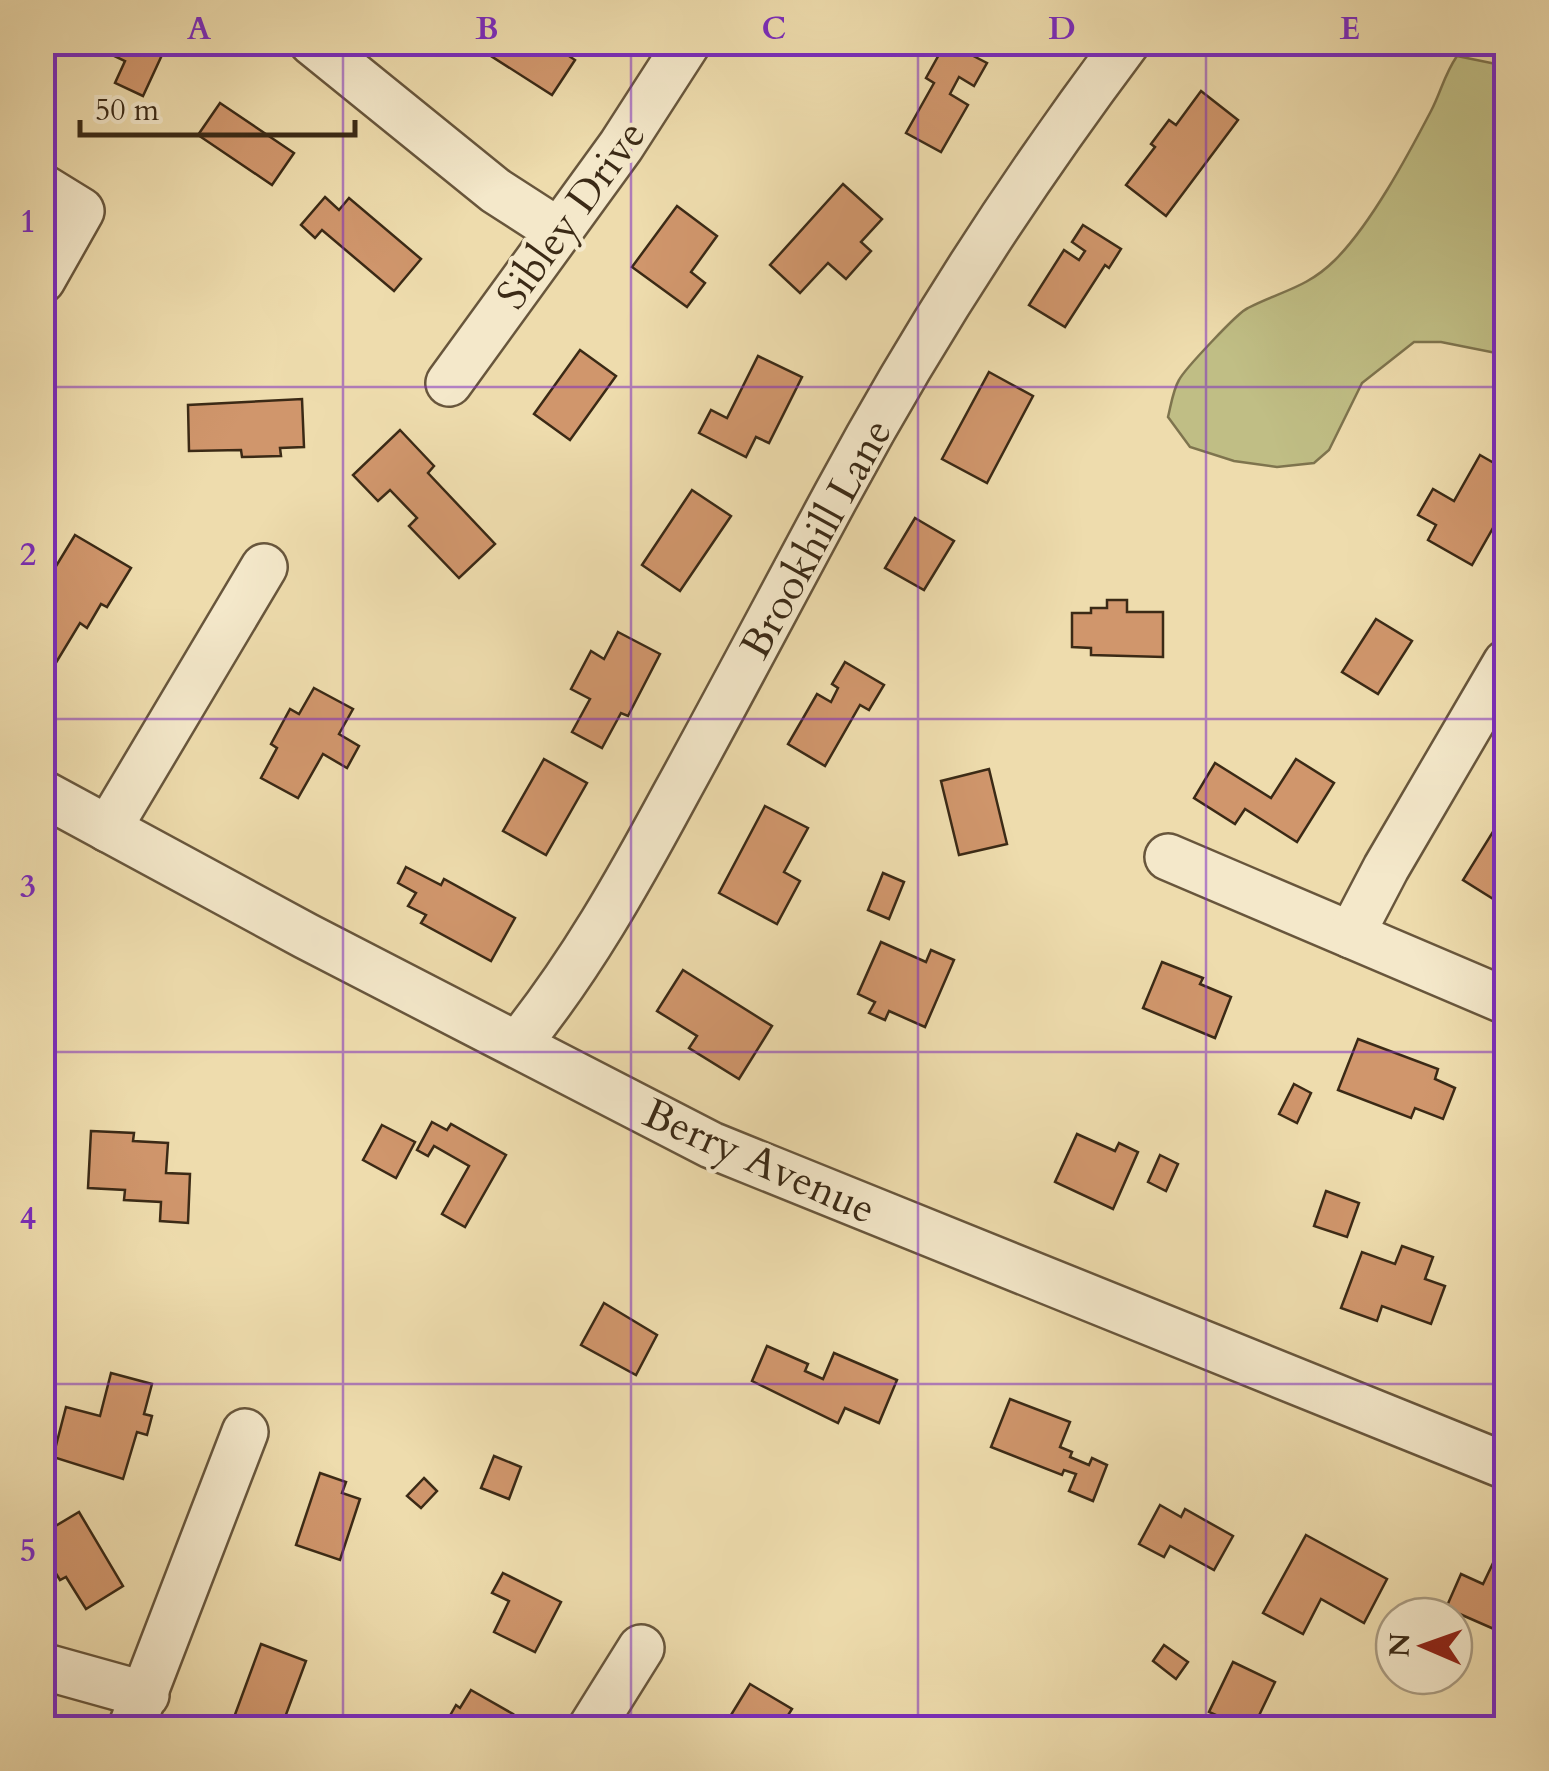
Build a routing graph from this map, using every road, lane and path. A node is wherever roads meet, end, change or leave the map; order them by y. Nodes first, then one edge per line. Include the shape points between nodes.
1 (312, 42) edge
2 (688, 42) edge
3 (1127, 42) edge
4 (42, 187) edge
5 (558, 231) junction
6 (42, 280) edge
7 (449, 383) dead end
8 (264, 568) dead end
9 (1506, 662) edge
10 (42, 793) edge
11 (108, 829) junction
12 (1168, 857) dead end
13 (1351, 935) junction
14 (1506, 1001) edge
15 (518, 1044) junction
16 (245, 1432) dead end
17 (1506, 1466) edge
18 (641, 1648) dead end
19 (42, 1666) edge
20 (139, 1712) edge
21 (591, 1728) edge

1 - 5 street via 496,192
2 - 5 street, Sibley Drive
3 - 15 street, Brookhill Lane via 954,292 839,489 609,916
4 - 6 street via 81,212
5 - 7 street, Sibley Drive
8 - 11 street
9 - 13 street
10 - 11 street, Berry Avenue
11 - 15 street, Berry Avenue
12 - 13 street
13 - 14 street
15 - 17 street, Berry Avenue via 711,1145
16 - 20 street
18 - 21 street
19 - 20 street

